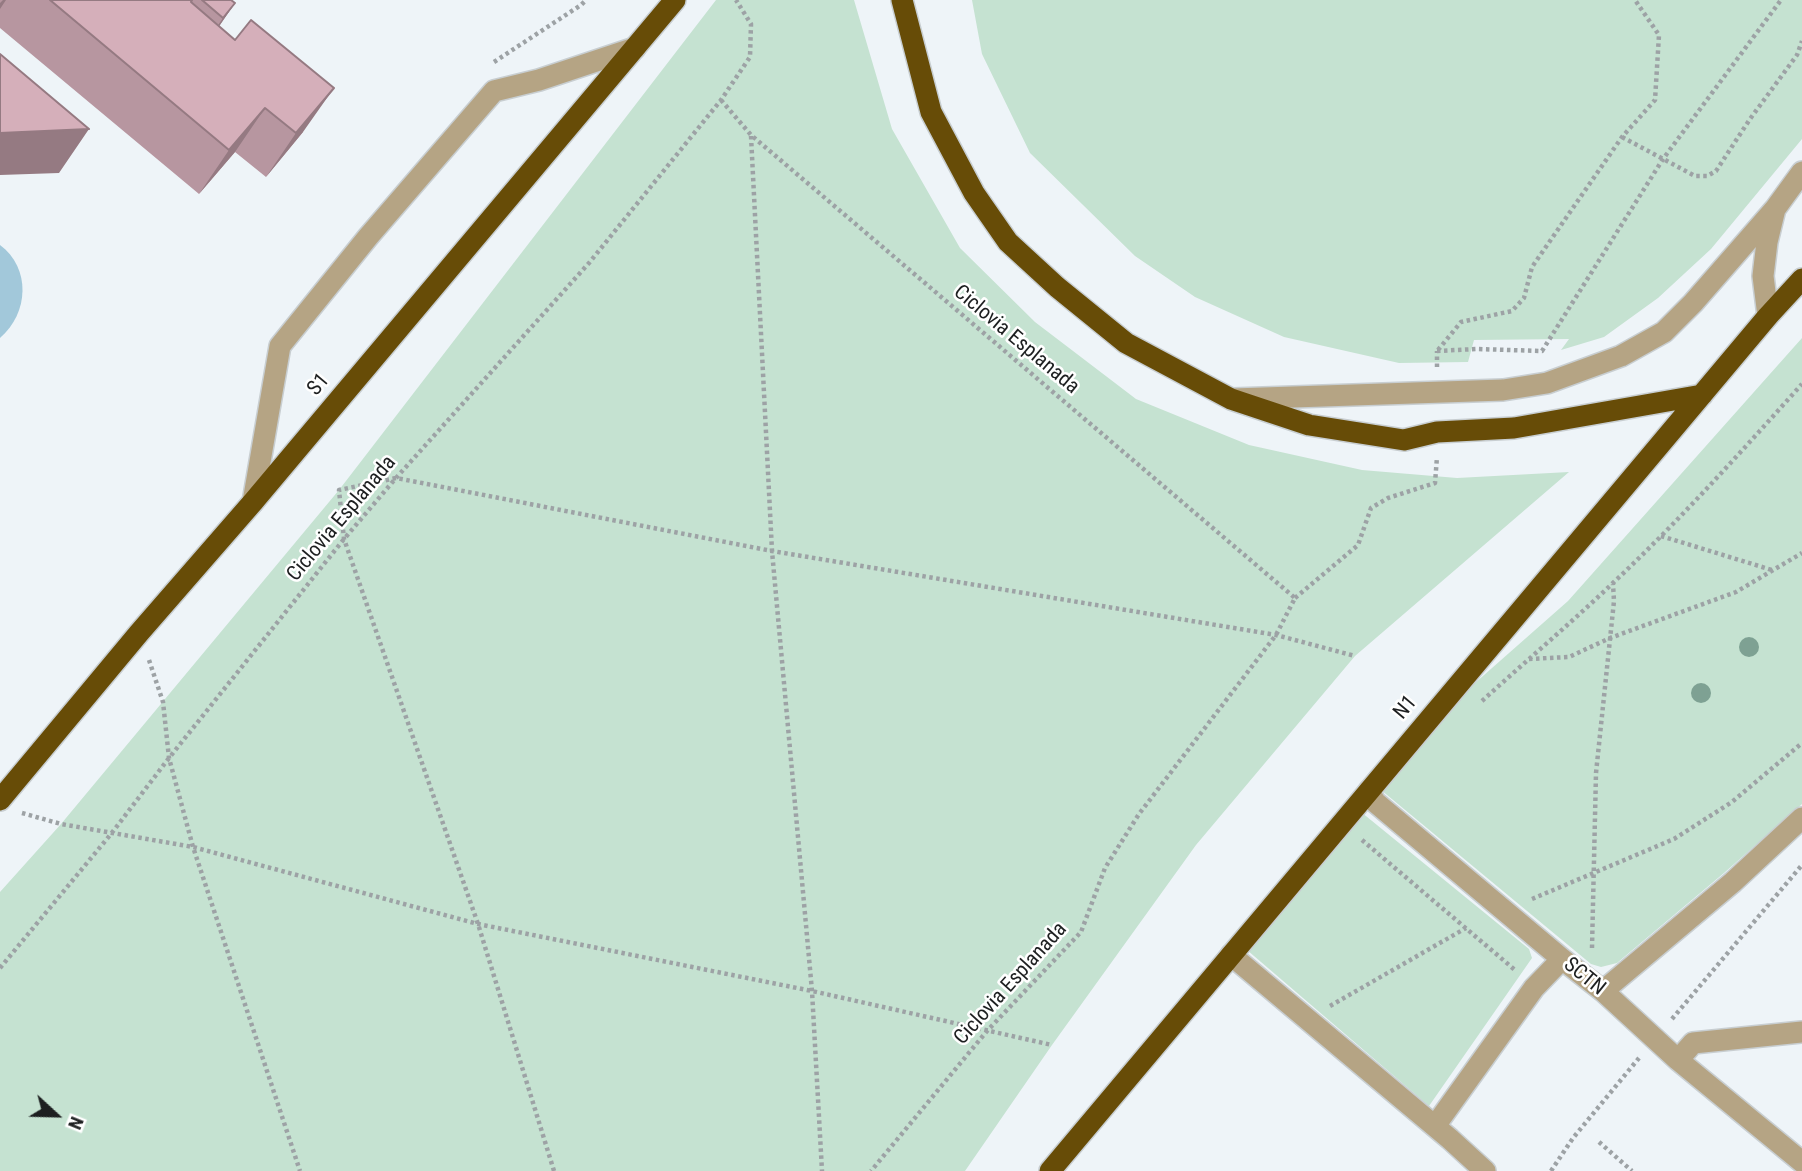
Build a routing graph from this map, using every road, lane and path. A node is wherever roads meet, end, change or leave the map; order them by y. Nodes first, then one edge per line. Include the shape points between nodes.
1 (675, 0) edge
2 (736, 0) edge
3 (902, 0) edge
4 (1635, 0) edge
5 (1781, 0) edge
6 (1802, 41) edge
7 (635, 48) junction
8 (721, 100) junction
9 (751, 135) junction
10 (1622, 137) junction
11 (1663, 159) junction
12 (1802, 172) edge
13 (1775, 209) junction
14 (1802, 279) edge
15 (1768, 316) junction
16 (1802, 384) edge
17 (1702, 395) junction
18 (1231, 399) junction
19 (1437, 470) dead end
20 (396, 478) junction
21 (253, 502) junction
22 (1661, 536) junction
23 (344, 539) junction
24 (772, 551) junction
25 (1802, 553) edge
26 (1772, 570) junction
27 (1613, 583) junction
28 (1295, 598) junction
29 (139, 633) junction
30 (1276, 635) junction
31 (1611, 638) junction
32 (1354, 656) dead end
33 (1528, 660) junction
34 (1478, 704) dead end
35 (1802, 743) edge
36 (169, 758) junction
37 (1369, 791) junction
38 (6, 805) edge
39 (1802, 818) edge
40 (111, 834) junction
41 (1362, 839) dead end
42 (193, 846) junction
43 (1802, 865) edge
44 (1593, 872) junction
45 (1532, 899) dead end
46 (478, 924) junction
47 (1466, 928) junction
48 (1592, 951) dead end
49 (1231, 955) junction
50 (1562, 959) junction
51 (0, 968) edge
52 (1517, 972) dead end
53 (811, 991) junction
54 (1603, 991) junction
55 (1319, 1012) dead end
56 (1669, 1023) dead end
57 (987, 1031) junction
58 (1802, 1032) edge
59 (1052, 1045) dead end
60 (1639, 1058) dead end
61 (1678, 1060) junction
62 (1435, 1126) junction
63 (1598, 1142) dead end
64 (1802, 1163) edge
65 (300, 1171) edge
66 (554, 1171) edge
67 (822, 1171) edge
68 (871, 1171) edge
69 (1049, 1171) edge
70 (1485, 1171) edge
71 (1551, 1171) edge
72 (1632, 1171) edge

1 - 7 highway, S1
2 - 8 path, Ciclovia Esplanada via 751,24 750,57
3 - 18 highway via 931,113 974,193 1008,242 1126,343
4 - 10 path via 1659,35 1655,100
5 - 11 path
6 - 11 path via 1797,55 1716,171 1695,176
7 - 21 highway, S1
7 - 21 lane via 494,91 368,237 280,346
8 - 9 path, Ciclovia Esplanada
8 - 20 path, Ciclovia Esplanada via 589,262
9 - 24 path
9 - 28 path, Ciclovia Esplanada
10 - 11 path
10 - 11 path via 1532,267 1524,298 1512,311 1461,322 1437,351 1542,351
12 - 13 lane
13 - 15 lane via 1763,276
13 - 18 lane via 1664,332 1620,356 1547,383 1503,390
14 - 15 highway, N1
15 - 17 highway, N1
16 - 22 path
17 - 18 highway via 1514,428 1437,432 1405,440 1309,425
17 - 37 highway, N1
19 - 28 path, Ciclovia Esplanada via 1436,483 1371,508 1358,545
20 - 23 path, Ciclovia Esplanada
20 - 23 path via 339,490
20 - 24 path
21 - 29 highway, S1
22 - 26 path
22 - 27 path
23 - 36 path, Ciclovia Esplanada
23 - 46 path
24 - 30 path
24 - 53 path
25 - 26 path
26 - 31 path via 1736,592
27 - 31 path
27 - 33 path
28 - 30 path, Ciclovia Esplanada
29 - 36 path via 163,702
29 - 38 highway, S1
30 - 32 path
30 - 57 path, Ciclovia Esplanada via 1139,814 1105,868 1081,932
31 - 33 path via 1569,657
31 - 44 path via 1596,773
33 - 34 path
35 - 44 path via 1732,802 1674,839
36 - 40 path, Ciclovia Esplanada
36 - 42 path
37 - 49 highway, N1
37 - 50 lane, SCTN via 1375,802
38 - 40 path via 61,824
39 - 54 lane
40 - 42 path
40 - 51 path, Ciclovia Esplanada
41 - 47 path
42 - 46 path
42 - 65 path
43 - 56 path
44 - 45 path
44 - 48 path
46 - 53 path
46 - 66 path
47 - 52 path
47 - 55 path
49 - 62 lane
49 - 69 highway, N1
50 - 54 lane, SCTN
50 - 62 lane via 1534,988
53 - 57 path
53 - 67 path
54 - 61 lane, SCTN
57 - 59 path
57 - 68 path, Ciclovia Esplanada
58 - 61 lane via 1693,1043
60 - 71 path
61 - 64 lane, SCTN
62 - 70 lane
63 - 72 path

